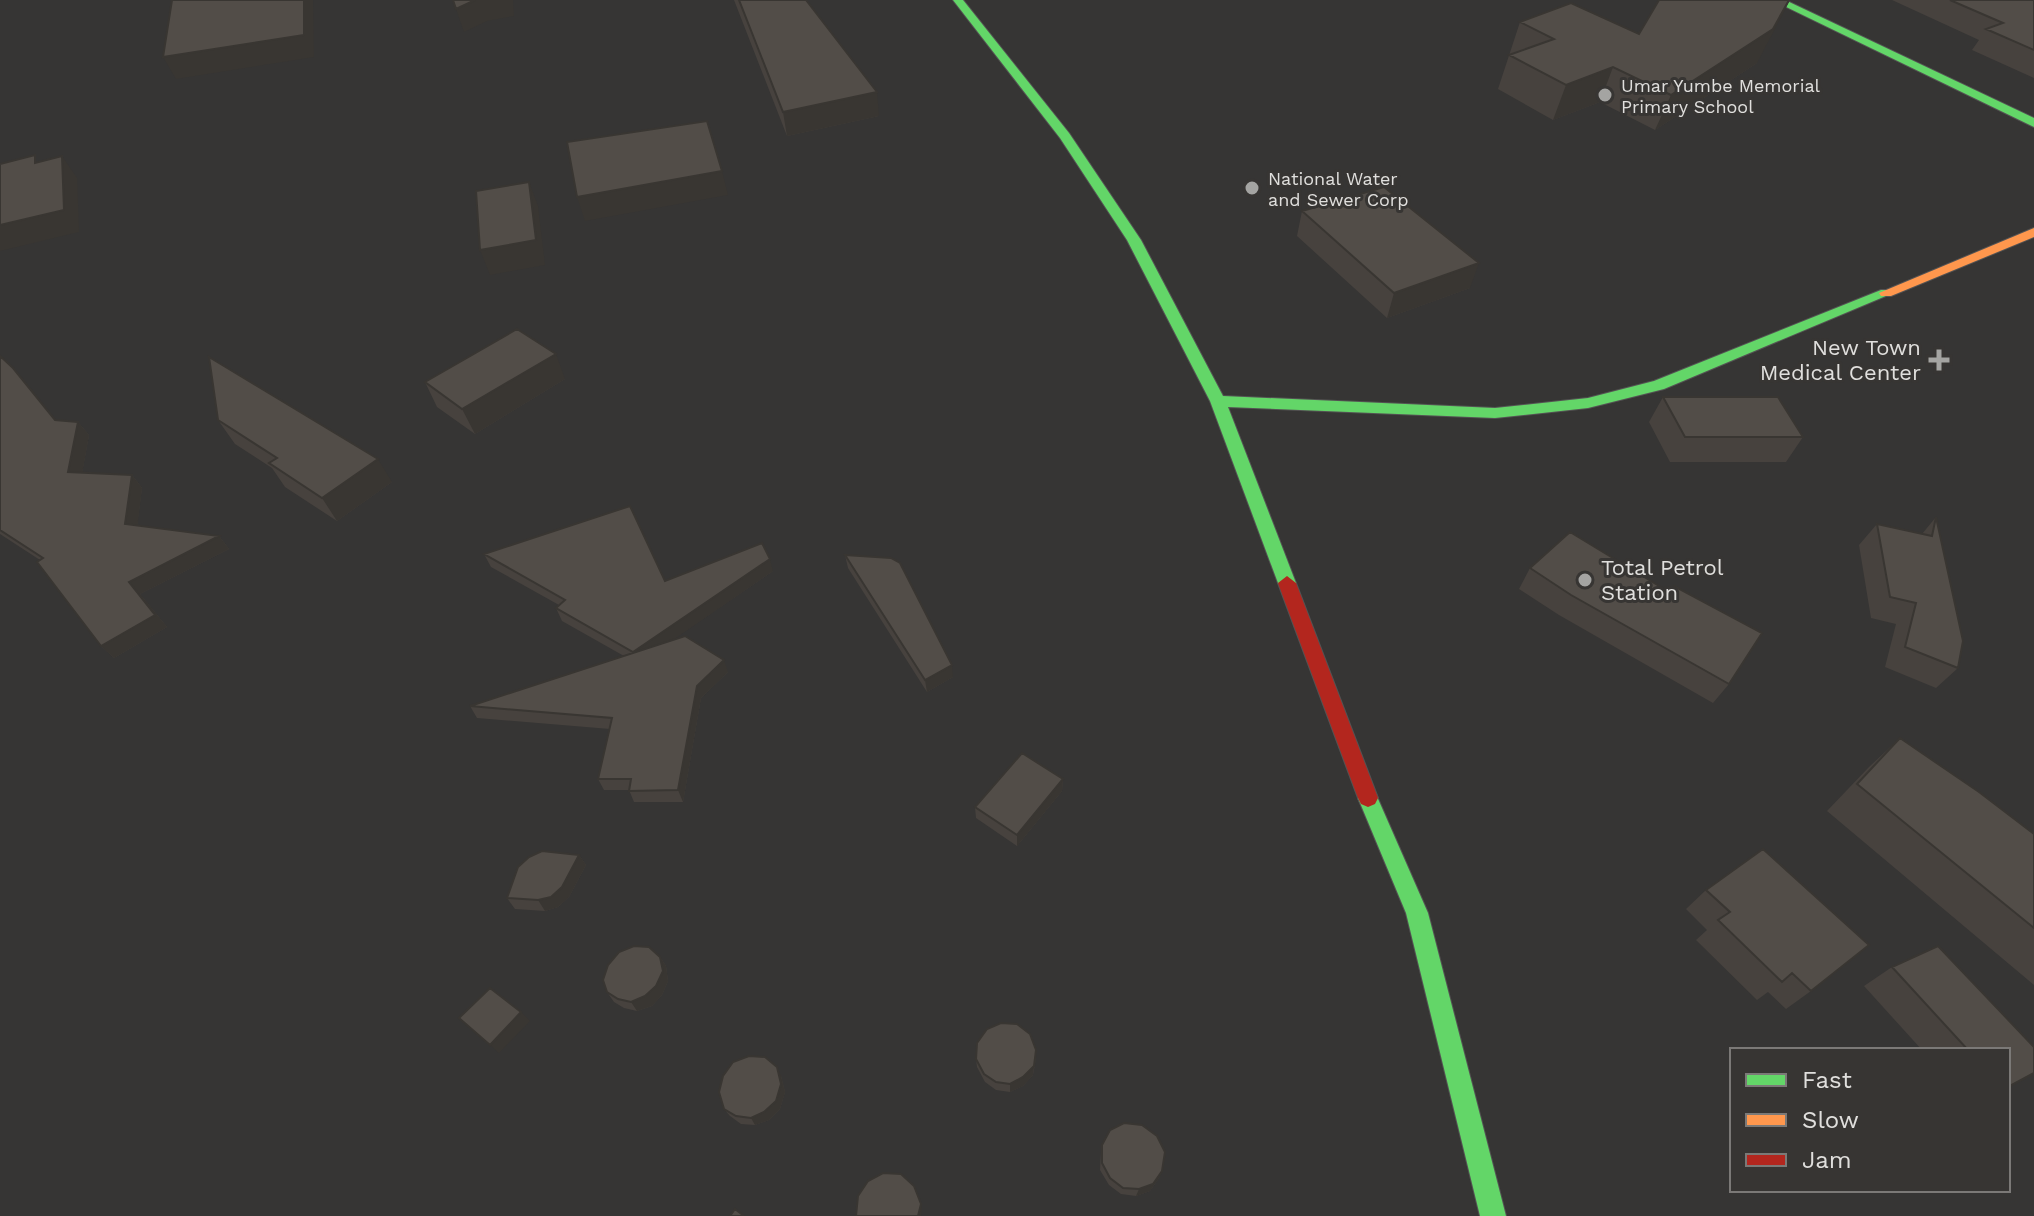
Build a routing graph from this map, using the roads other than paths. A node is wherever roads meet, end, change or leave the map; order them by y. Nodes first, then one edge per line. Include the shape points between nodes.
1 (958, 0) edge
2 (1777, 0) edge
3 (2034, 123) edge
4 (2034, 232) edge
5 (1218, 401) junction
6 (1493, 1216) edge

1 - 5 main road via 1065,136 1134,240
2 - 3 main road
4 - 5 main road via 1659,385 1588,403 1495,413
5 - 6 main road via 1417,913

